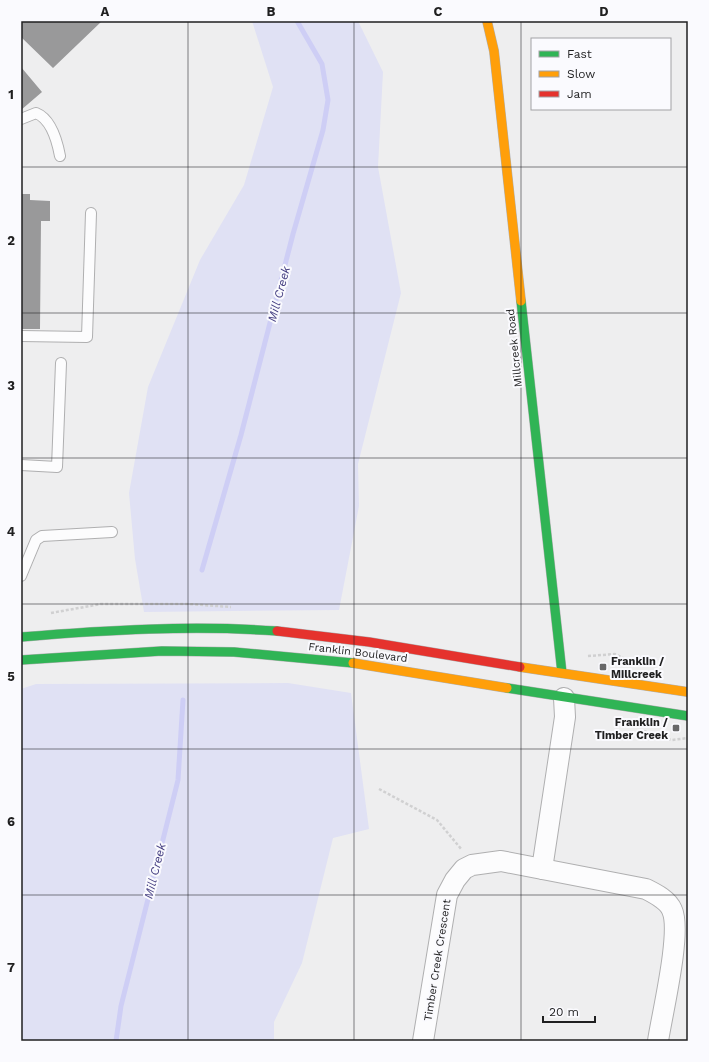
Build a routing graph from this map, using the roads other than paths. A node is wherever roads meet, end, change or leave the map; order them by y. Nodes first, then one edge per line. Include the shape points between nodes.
1 (487, 21) edge
2 (21, 119) edge
3 (60, 156) dead end
4 (91, 213) dead end
5 (21, 336) edge
6 (61, 363) dead end
7 (21, 465) edge
8 (112, 532) dead end
9 (21, 576) edge
10 (21, 637) edge
11 (21, 660) edge
12 (562, 673) junction
13 (688, 692) edge
14 (564, 698) junction
15 (688, 716) edge
16 (542, 869) junction
17 (424, 1041) edge
18 (658, 1041) edge

1 - 12 main road, Millcreek Road via 494,51
2 - 3 lane via 36,113 44,116 57,141
4 - 5 lane via 87,337
6 - 7 lane via 57,467
8 - 9 lane via 42,536 36,540
10 - 12 main road, Franklin Boulevard via 189,628 279,632 354,639 444,652
11 - 14 main road, Franklin Boulevard via 162,651 248,653 356,662
12 - 13 main road, Franklin Boulevard
14 - 15 main road, Franklin Boulevard
14 - 16 street via 565,717
16 - 17 street, Timber Creek Crescent via 501,861 472,865 464,869 455,880 447,895
16 - 18 street via 646,890 661,897 672,910 674,944

